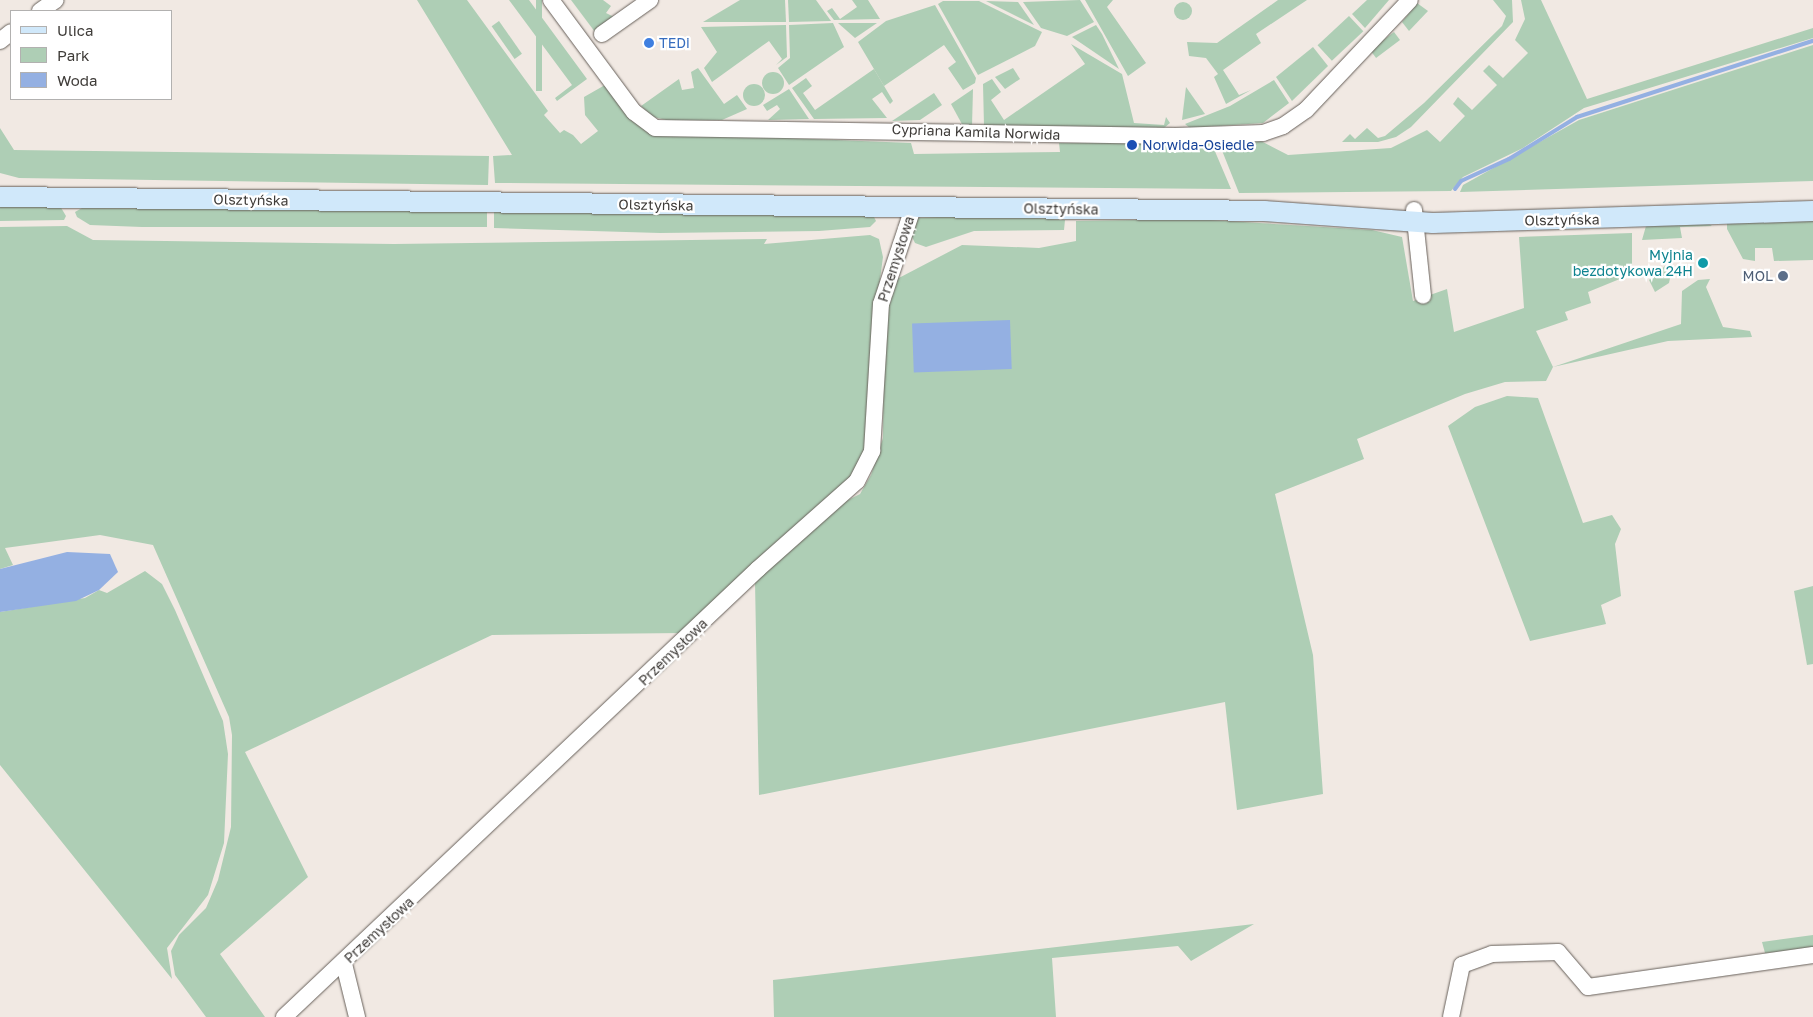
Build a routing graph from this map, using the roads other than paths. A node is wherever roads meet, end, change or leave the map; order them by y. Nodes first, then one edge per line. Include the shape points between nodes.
1 (56, 0) edge
2 (551, 0) edge
3 (650, 0) edge
4 (1410, 0) edge
5 (41, 10) edge
6 (10, 33) edge
7 (602, 34) dead end
8 (0, 41) edge
9 (0, 197) edge
10 (1813, 197) edge
11 (913, 208) junction
12 (1813, 211) edge
13 (1414, 216) junction
14 (1423, 296) dead end
15 (1813, 955) edge
16 (344, 964) junction
17 (284, 1017) edge
18 (357, 1017) edge
19 (1450, 1017) edge

1 - 5 street
2 - 4 street, Cypriana Kamila Norwida via 634,112 655,128 1176,136 1263,133 1283,126 1306,110
3 - 7 street
6 - 8 street
9 - 11 main road, Olsztyńska
10 - 13 main road, Olsztyńska
11 - 13 main road, Olsztyńska
11 - 16 street, Przemysłowa via 881,304 872,451 857,481 758,569
12 - 13 main road, Olsztyńska
13 - 14 street
15 - 19 street via 1588,987 1558,952 1492,954 1462,965
16 - 17 street, Przemysłowa
16 - 18 street

